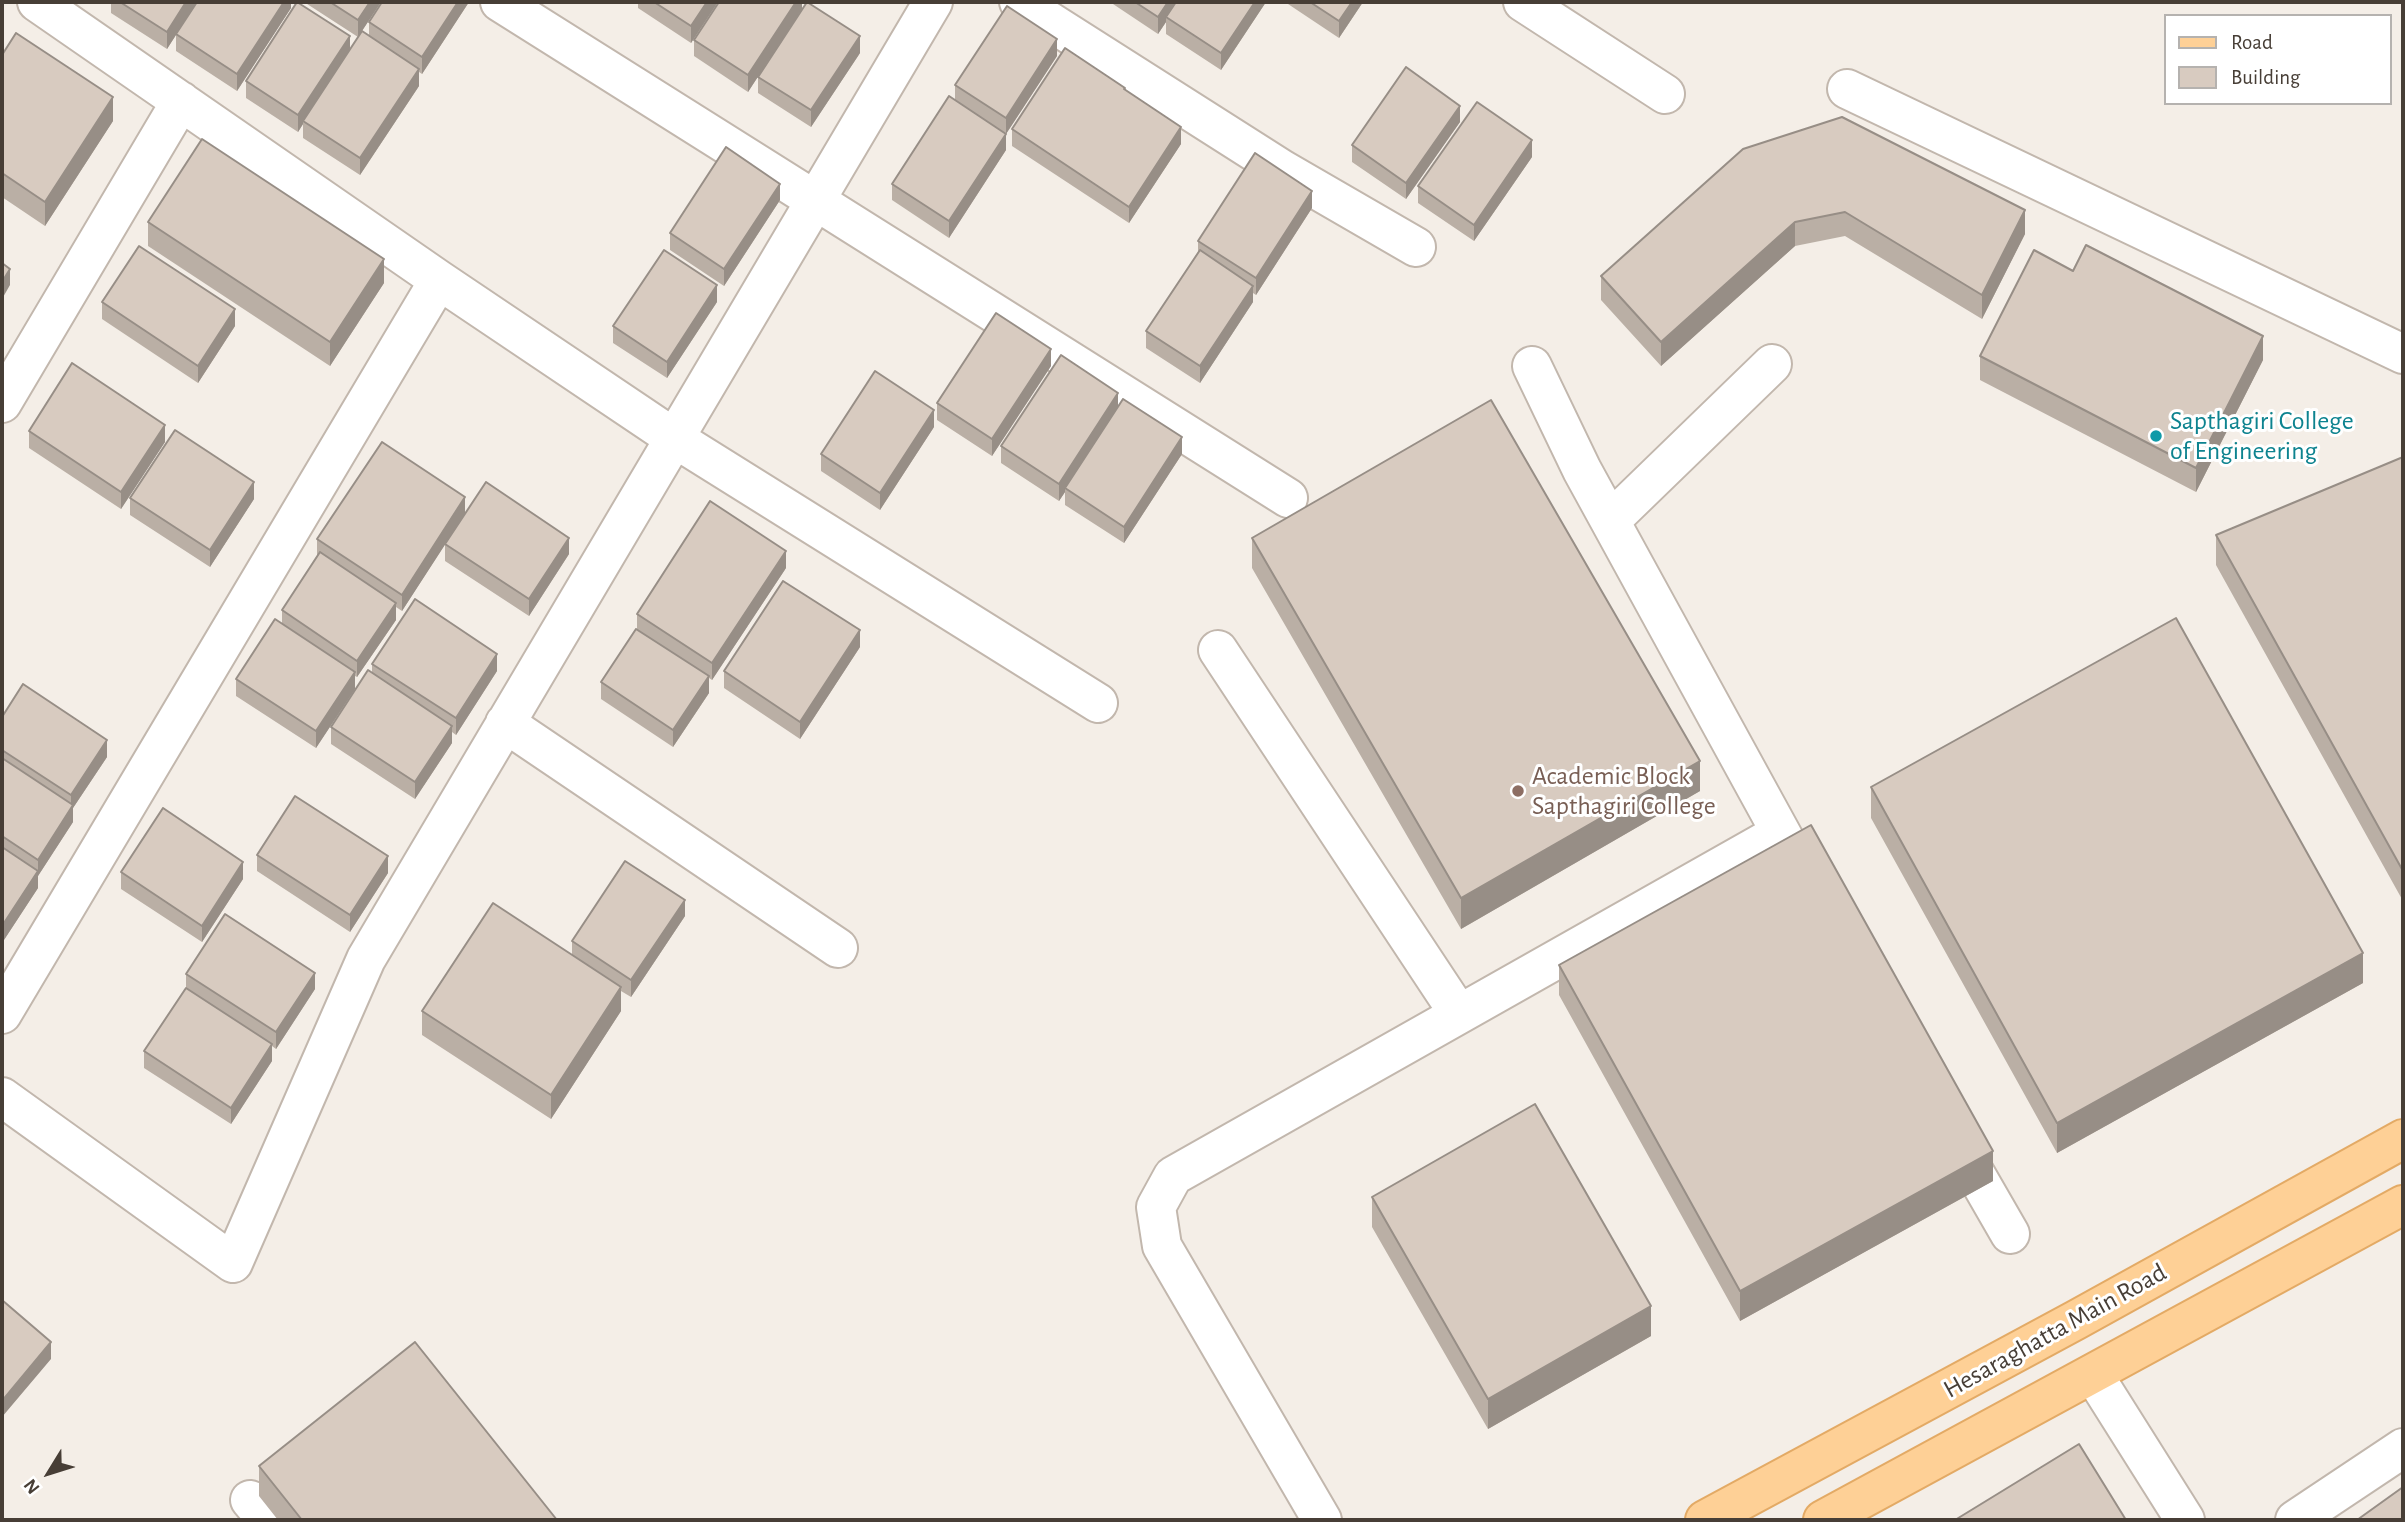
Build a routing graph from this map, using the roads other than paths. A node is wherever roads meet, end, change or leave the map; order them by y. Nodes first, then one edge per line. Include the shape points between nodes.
1 (37, 2) edge
2 (500, 2) edge
3 (933, 2) edge
4 (1019, 2) edge
5 (1523, 2) edge
6 (1847, 89) dead end
7 (1665, 94) dead end
8 (181, 101) junction
9 (815, 200) junction
10 (1416, 247) dead end
11 (439, 281) junction
12 (2403, 354) edge
13 (1772, 363) dead end
14 (1532, 366) dead end
15 (2, 403) edge
16 (674, 438) junction
17 (1288, 498) dead end
18 (1611, 521) junction
19 (1218, 650) dead end
20 (1098, 703) dead end
21 (505, 723) junction
22 (1780, 833) junction
23 (1807, 880) edge
24 (838, 948) dead end
25 (2, 1014) edge
26 (1459, 1014) junction
27 (2, 1097) edge
28 (1941, 1115) edge
29 (2403, 1139) edge
30 (2403, 1205) edge
31 (2010, 1234) dead end
32 (2093, 1374) junction
33 (2403, 1448) edge
34 (1322, 1520) edge
35 (1705, 1520) edge
36 (1823, 1520) edge
37 (2185, 1520) edge
38 (2295, 1520) edge

1 - 8 street
2 - 9 street
3 - 9 street
4 - 10 street via 1283,170
5 - 7 street
6 - 12 street
8 - 11 street
8 - 15 street
9 - 16 street
9 - 17 street
11 - 16 street
11 - 25 street
13 - 18 street
14 - 18 street
16 - 20 street
16 - 21 street
18 - 22 street
19 - 26 street
21 - 24 street
21 - 27 street via 366,959 233,1264
22 - 23 street
22 - 26 street
26 - 34 street via 1173,1176 1156,1207 1162,1246
28 - 31 street
29 - 35 main road, Hesaraghatta Main Road
30 - 32 main road, Hesaraghatta Main Road
32 - 36 main road, Hesaraghatta Main Road
32 - 37 street
33 - 38 street

